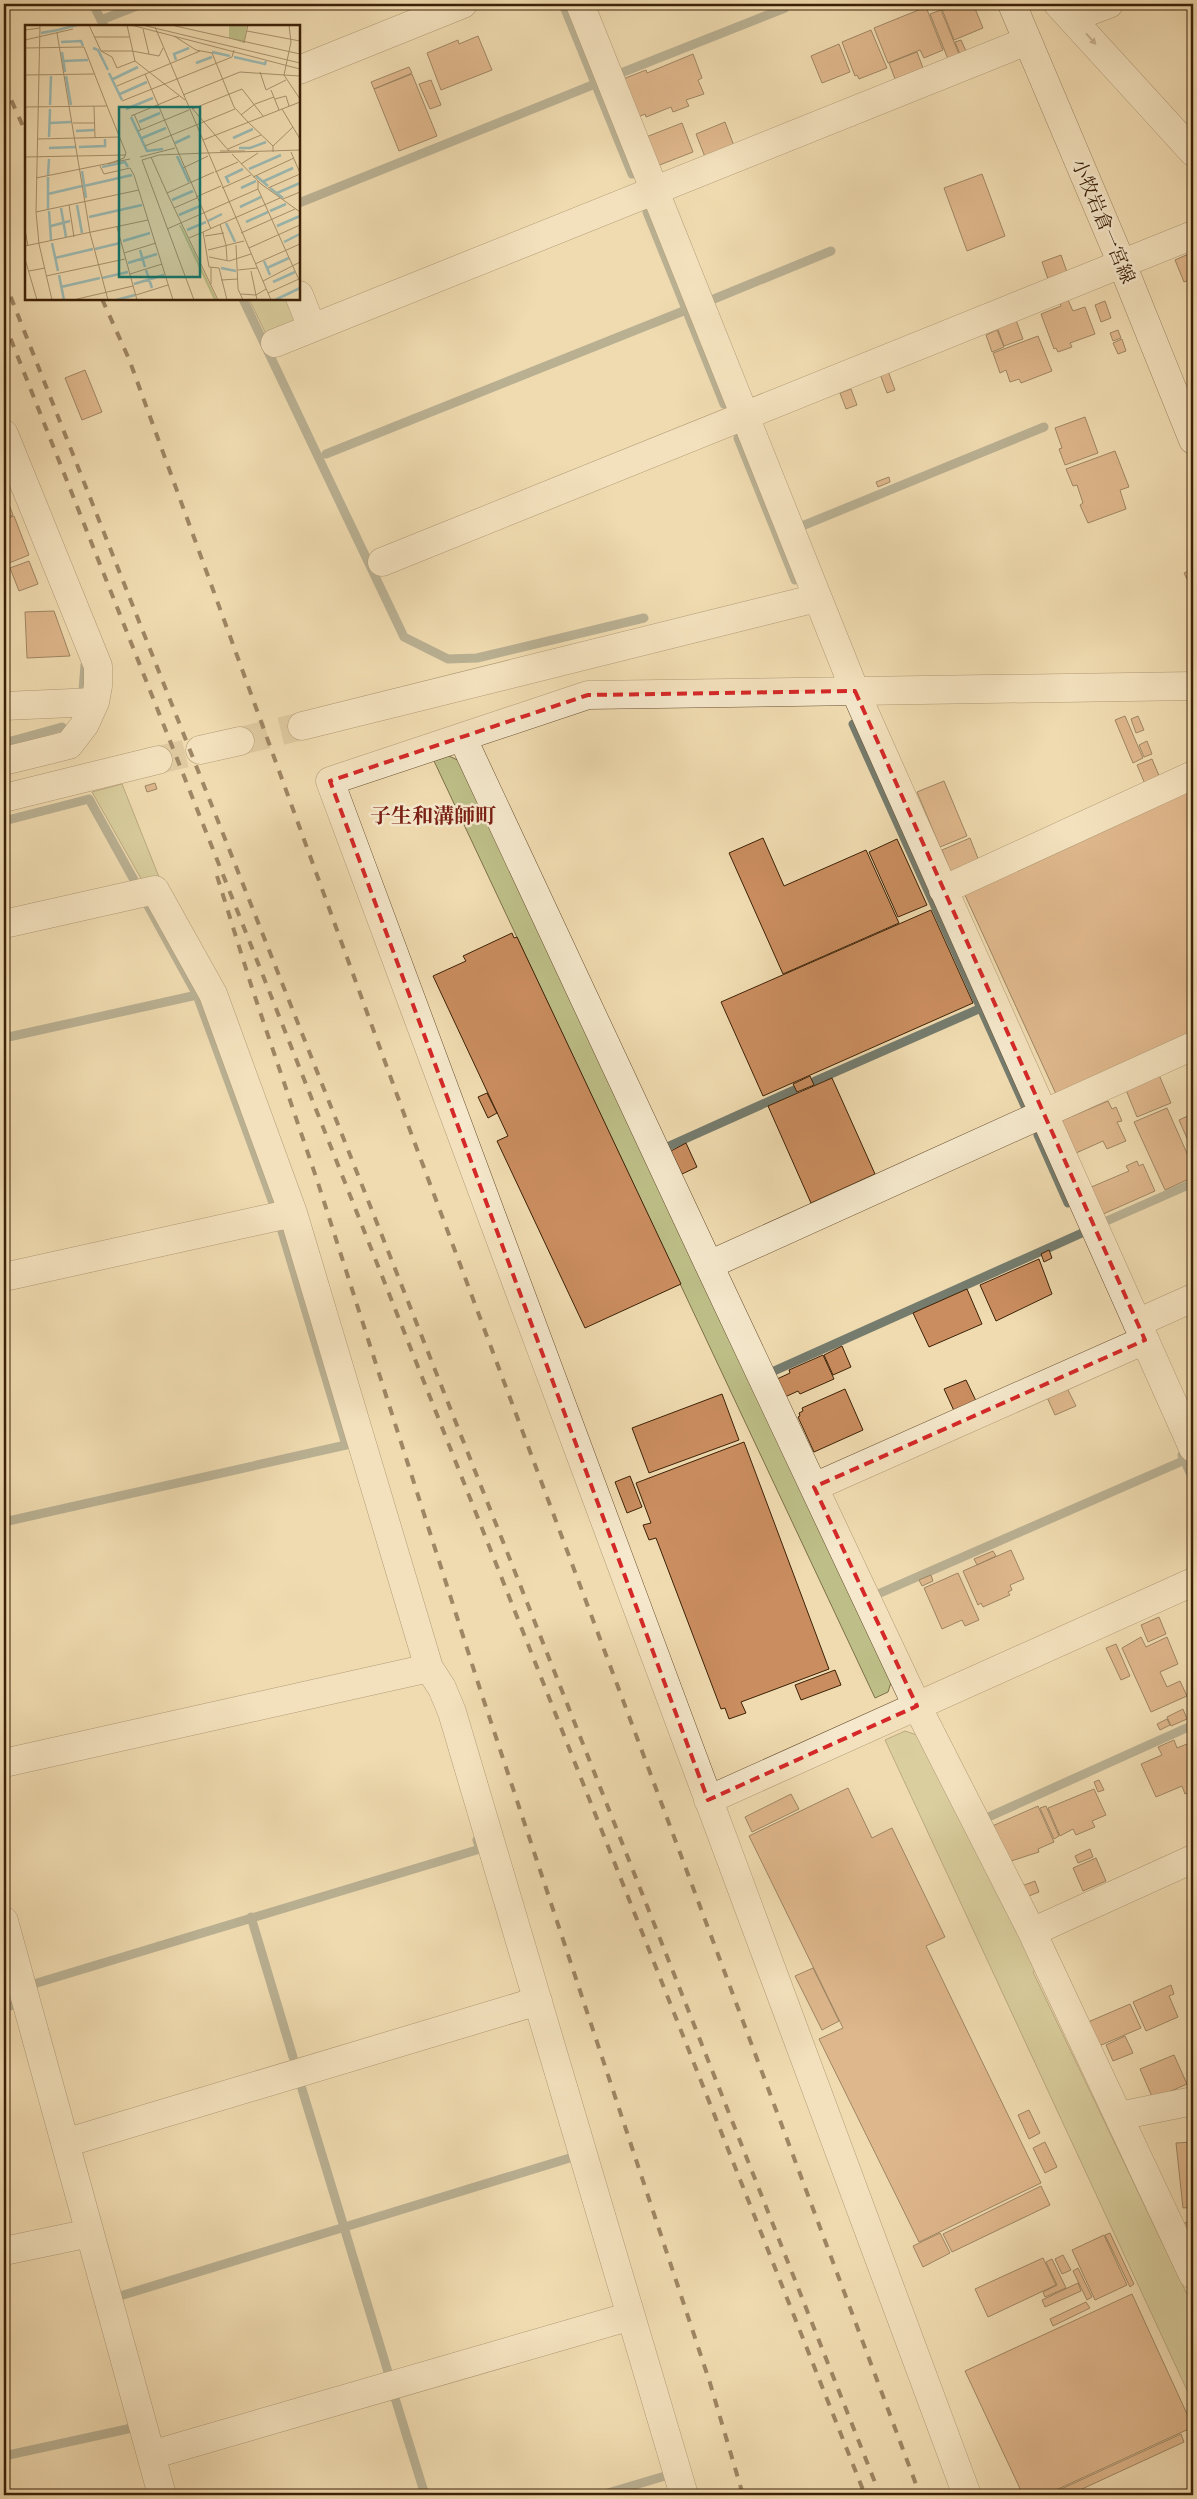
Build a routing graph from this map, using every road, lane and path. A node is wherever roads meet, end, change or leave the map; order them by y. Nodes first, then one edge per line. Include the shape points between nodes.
1 (463, 4) edge
2 (580, 4) edge
3 (1012, 4) edge
4 (1109, 4) edge
5 (1065, 11) edge
6 (1027, 41) junction
7 (300, 70) edge
8 (1193, 152) edge
9 (655, 191) junction
10 (1193, 235) edge
11 (1122, 264) junction
12 (300, 298) edge
13 (312, 328) junction
14 (275, 343) dead end
15 (744, 416) junction
16 (4, 437) edge
17 (1193, 440) edge
18 (382, 562) dead end
19 (817, 598) junction
20 (1193, 686) edge
21 (855, 691) junction
22 (94, 702) junction
23 (4, 706) edge
24 (302, 726) tunnel mouth
25 (462, 737) junction
26 (240, 741) tunnel mouth
27 (200, 750) tunnel mouth
28 (158, 760) tunnel mouth
29 (4, 761) edge
30 (1193, 775) edge
31 (4, 798) edge
32 (943, 890) junction
33 (4, 924) edge
34 (1193, 1046) edge
35 (1044, 1114) junction
36 (293, 1213) junction
37 (709, 1265) junction
38 (4, 1277) edge
39 (1193, 1298) edge
40 (1141, 1332) junction
41 (1193, 1448) edge
42 (814, 1487) junction
43 (1193, 1582) edge
44 (429, 1668) junction
45 (918, 1706) junction
46 (4, 1763) edge
47 (708, 1800) junction
48 (1193, 1859) edge
49 (4, 1921) edge
50 (1032, 1932) junction
51 (538, 2000) junction
52 (1193, 2101) edge
53 (1119, 2116) junction
54 (65, 2143) junction
55 (90, 2233) junction
56 (4, 2251) edge
57 (1193, 2275) edge
58 (631, 2316) junction
59 (151, 2455) junction
60 (162, 2495) edge
61 (684, 2495) edge
62 (967, 2495) edge

1 - 7 street
2 - 9 street
3 - 6 street, 小牧岩倉一宮線
4 - 5 street
5 -> 8 street
6 - 9 street
6 - 11 street, 小牧岩倉一宮線
9 - 13 street
9 - 15 street
10 - 11 street
11 - 15 street
11 - 17 street, 小牧岩倉一宮線
12 - 13 street
13 - 14 street
15 - 18 street
15 - 19 street
16 - 22 street via 98,666
19 - 21 street
19 - 24 street
20 - 21 street
21 - 25 street via 588,695
21 - 32 street
22 - 23 street
22 - 29 street via 85,724 69,745
25 - 37 street
25 - 47 street via 330,781
26 - 27 street
28 - 31 street
30 - 32 street
32 - 35 street
33 - 36 street via 155,890 213,994
34 - 35 street
35 - 37 street
35 - 40 street
36 - 38 street
36 - 44 street
37 - 42 street
39 - 40 street
40 - 41 street
40 - 42 street
42 - 45 street
43 - 45 street
44 - 46 street
44 - 51 street via 452,1712
45 - 47 street
45 - 50 street
47 - 62 street
48 - 50 street
49 - 54 street
50 - 53 street
51 - 54 street
51 - 58 street
52 - 53 street
53 - 57 street
54 - 55 street
55 - 56 street
55 - 59 street
58 - 59 street
58 - 61 street
59 - 60 street

